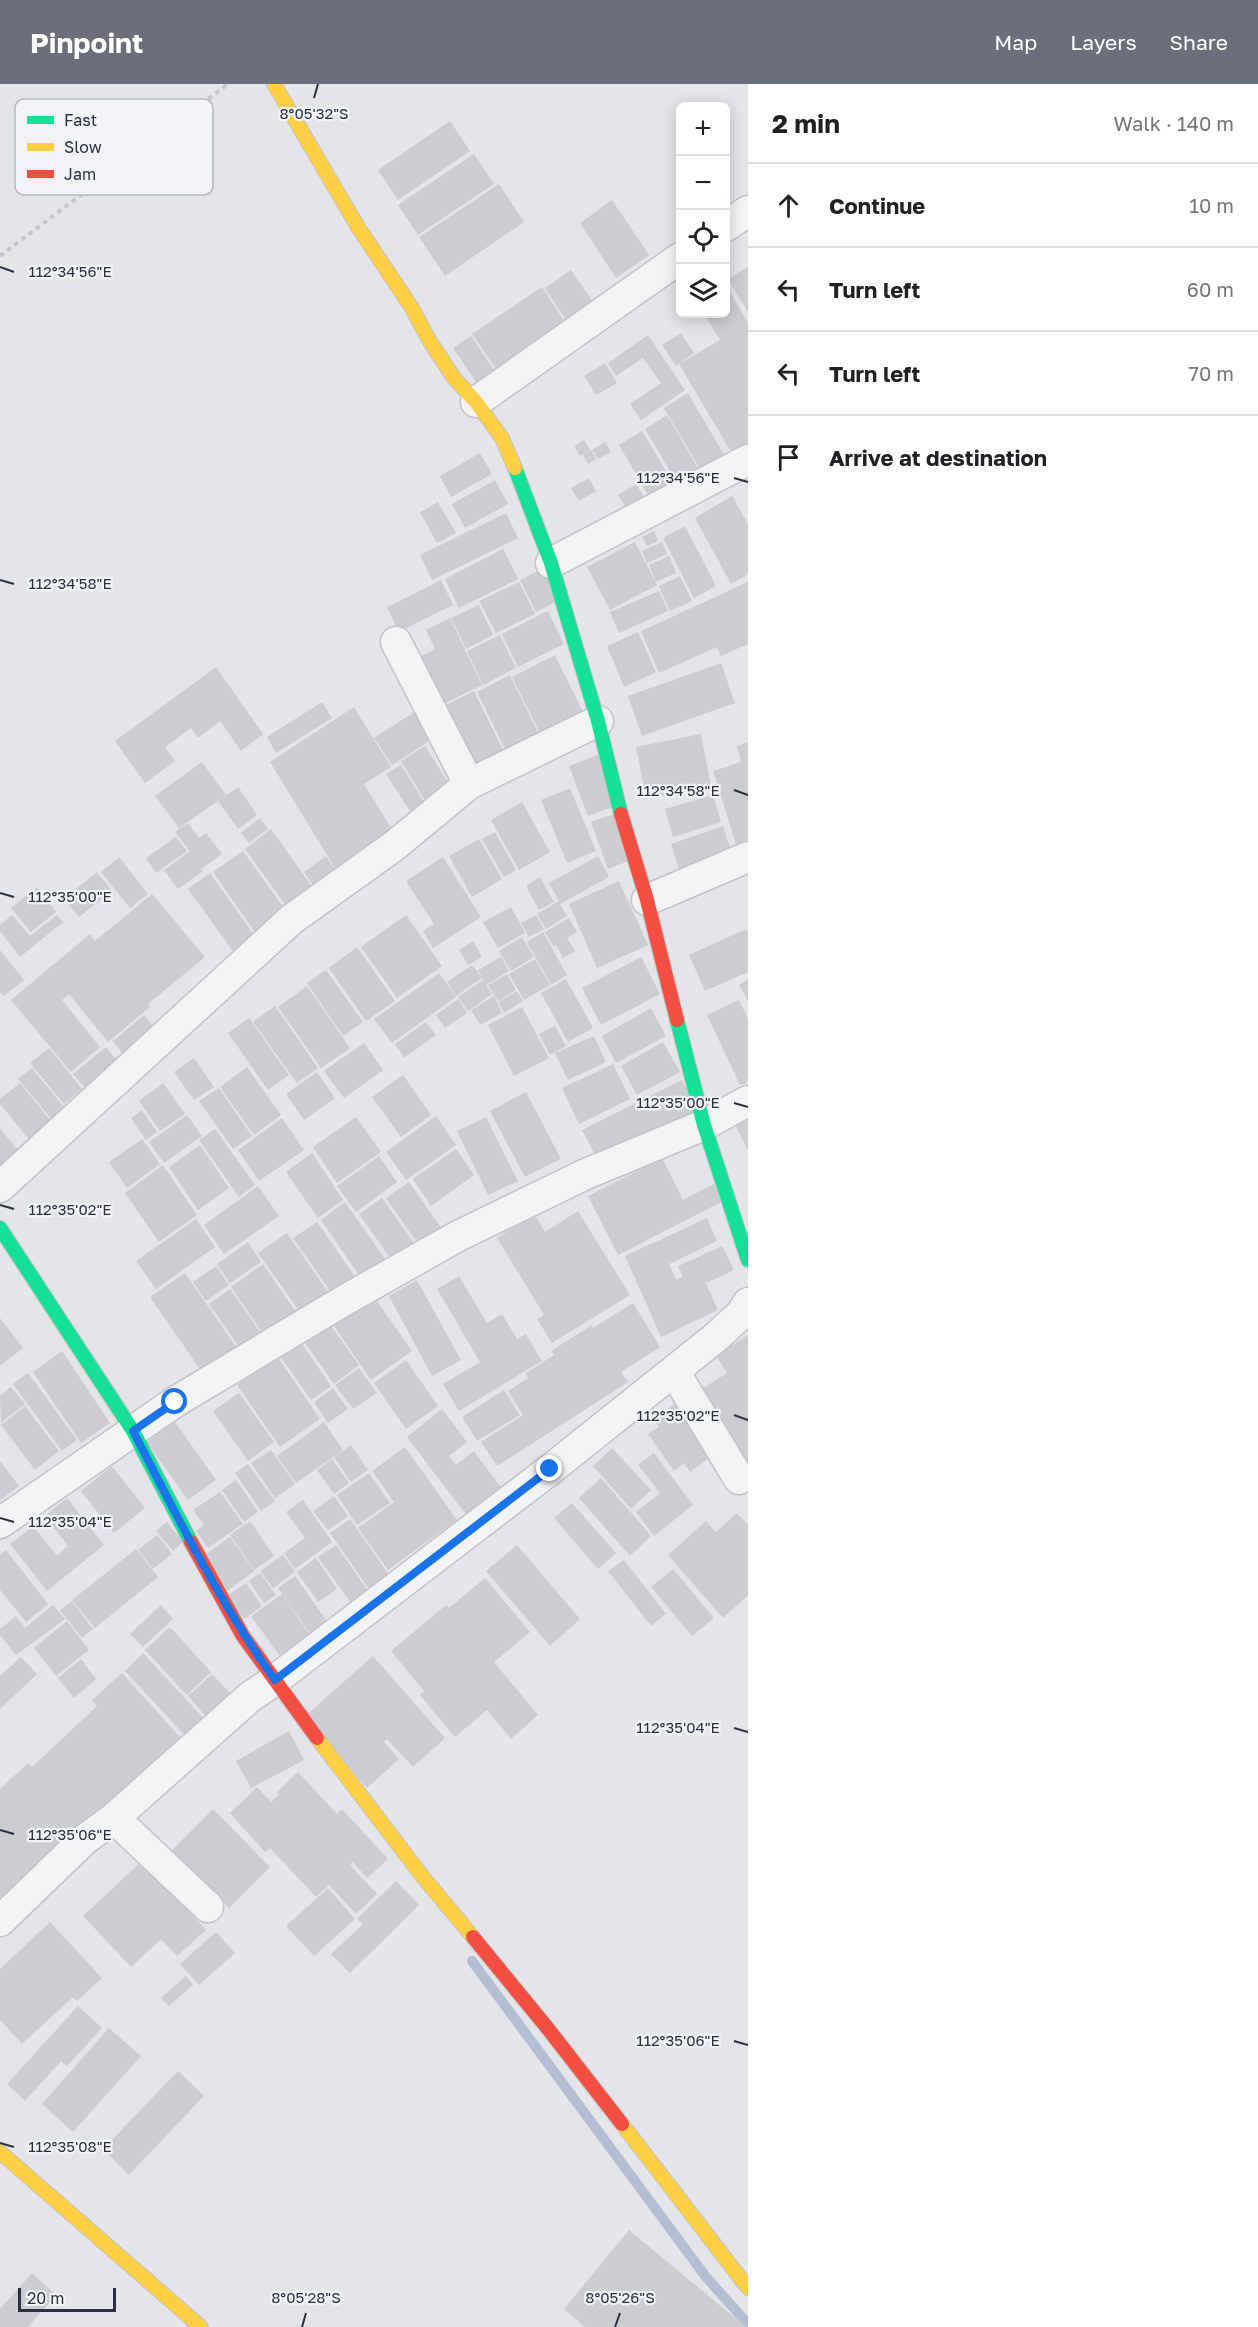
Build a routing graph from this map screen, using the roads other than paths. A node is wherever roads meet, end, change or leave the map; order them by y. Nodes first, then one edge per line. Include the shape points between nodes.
1 (273, 84) edge
2 (748, 211) edge
3 (730, 223) edge
4 (676, 262) edge
5 (476, 402) junction
6 (748, 460) edge
7 (551, 563) junction
8 (396, 642) dead end
9 (598, 721) junction
10 (469, 784) junction
11 (748, 857) edge
12 (647, 900) junction
13 (748, 1101) edge
14 (704, 1125) junction
15 (0, 1188) edge
16 (0, 1228) edge
17 (748, 1260) edge
18 (748, 1303) edge
19 (674, 1371) junction
20 (124, 1437) junction
21 (739, 1479) dead end
22 (0, 1523) edge
23 (266, 1686) junction
24 (114, 1818) junction
25 (208, 1907) dead end
26 (0, 1921) edge
27 (0, 2152) edge
28 (748, 2288) edge
29 (201, 2327) edge

1 - 5 main road via 429,340 454,378
2 - 3 street
4 - 5 street
5 - 7 main road via 502,438
6 - 7 street
7 - 9 main road
8 - 10 street
9 - 10 street
9 - 12 main road
10 - 15 street via 394,846 292,919
11 - 12 street
12 - 14 main road
13 - 14 street
14 - 17 main road
14 - 20 street via 586,1174 458,1236 175,1402
16 - 20 main road
18 - 19 street via 741,1314
19 - 21 street
19 - 23 street
20 - 22 street
20 - 23 main road via 243,1636
23 - 24 street
23 - 28 main road via 336,1764 549,2030
24 - 25 street
24 - 26 street via 84,1840
27 - 29 main road

